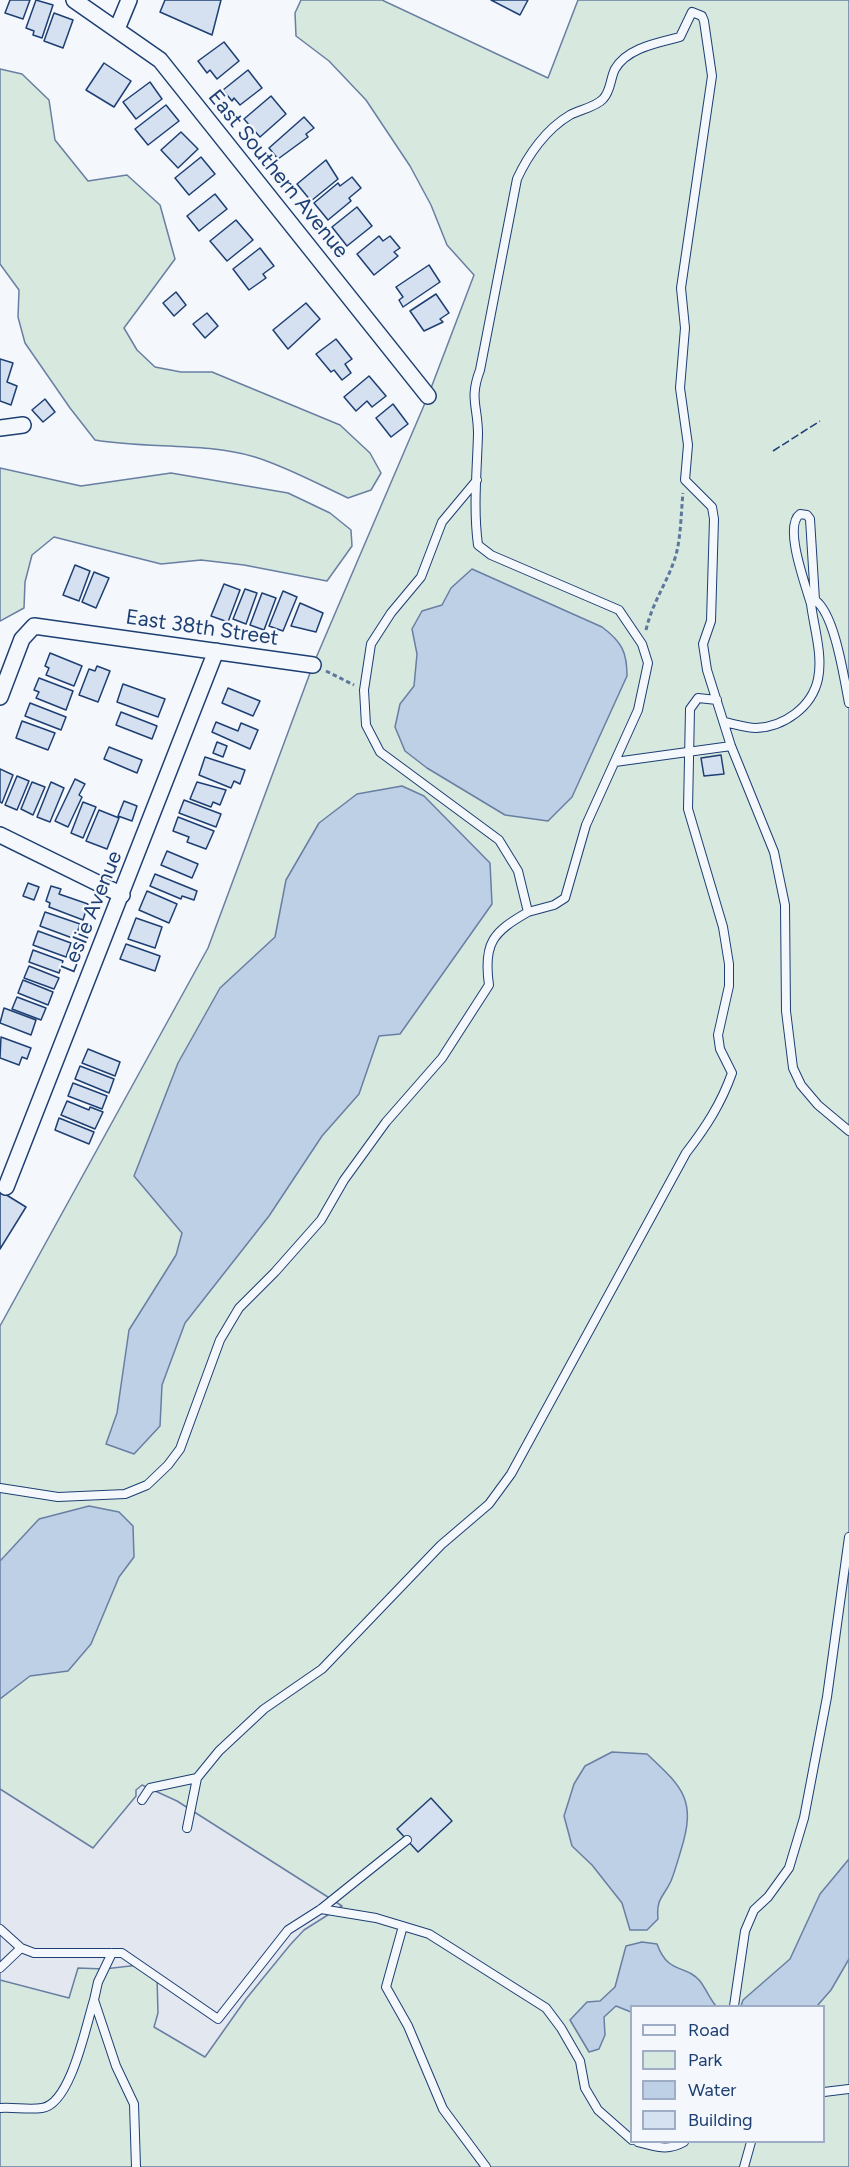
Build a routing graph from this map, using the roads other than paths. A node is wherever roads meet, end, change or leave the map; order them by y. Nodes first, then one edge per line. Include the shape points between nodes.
1 (74, 0) edge
2 (129, 0) edge
3 (117, 29) junction
4 (428, 396) dead end
5 (23, 424) dead end
6 (0, 428) edge
7 (477, 480) junction
8 (813, 602) junction
9 (216, 651) junction
10 (313, 665) road end
11 (0, 697) edge
12 (717, 700) junction
13 (849, 703) edge
14 (724, 722) junction
15 (731, 746) junction
16 (688, 753) junction
17 (615, 762) junction
18 (0, 835) edge
19 (122, 895) junction
20 (528, 912) junction
21 (849, 1131) edge
22 (6, 1187) dead end
23 (0, 1488) edge
24 (849, 1537) edge
25 (197, 1778) junction
26 (141, 1800) dead end
27 (187, 1828) dead end
28 (407, 1840) dead end
29 (321, 1909) junction
30 (403, 1926) junction
31 (0, 1929) edge
32 (21, 1948) junction
33 (112, 1953) junction
34 (0, 1968) edge
35 (94, 2000) junction
36 (734, 2005) edge
37 (849, 2089) edge
38 (825, 2092) edge
39 (0, 2108) edge
40 (630, 2138) edge
41 (641, 2143) edge
42 (682, 2143) edge
43 (751, 2143) edge
44 (136, 2167) edge
45 (486, 2167) edge
46 (744, 2167) edge

1 - 3 street, East Southern Avenue
2 - 3 street
3 - 4 street, East Southern Avenue via 160,60
5 - 6 street
7 - 12 lane via 478,430 473,389 517,179 526,159 568,116 602,101 624,57 680,37 692,12 702,16 712,76 681,288 685,328 680,388 688,445 685,480 712,507 714,519 711,621 703,644
7 - 17 lane via 478,545 491,555 619,610 642,644 648,663 638,710
7 - 20 lane via 442,522 421,577 391,612 372,644 364,690 366,725 380,752 499,840 518,871
8 - 8 lane via 810,519 800,514 793,523 793,537
8 - 13 lane via 823,606 830,624
8 - 14 lane via 819,658 811,698 780,723 755,728
9 - 10 street, East 38th Street
9 - 11 street, East 38th Street via 34,626 22,639
9 - 19 street, Leslie Avenue
12 - 14 lane
12 - 16 lane via 698,698 690,709
14 - 15 lane
15 - 16 lane
15 - 21 lane via 774,852 785,905 786,1011 793,1068 818,1105
16 - 17 lane
16 - 25 lane via 688,808 723,927 729,964 729,986 718,1035 732,1073 724,1096 686,1153 512,1474 489,1504 441,1545 322,1669 264,1709 219,1751
17 - 20 lane via 586,825 565,898
18 - 19 street
19 - 22 street, Leslie Avenue
20 - 23 lane via 502,927 489,944 489,985 442,1058 379,1131 321,1220 239,1308 220,1340 180,1449 168,1466 147,1485 125,1494 58,1497
24 - 36 lane via 827,1697 804,1818 789,1868 754,1910 745,1931
25 - 26 lane via 150,1788
25 - 27 lane
28 - 29 lane
29 - 30 lane
29 - 33 lane via 288,1930 218,2019 122,1953
30 - 40 lane via 429,1934 546,2008 580,2061 585,2088 598,2110
30 - 45 lane via 386,1987 408,2026 443,2109
31 - 32 lane
32 - 33 lane via 34,1953
32 - 34 lane
33 - 35 lane
35 - 39 lane via 77,2057 57,2099 43,2109
35 - 44 lane via 116,2066 134,2104
37 - 38 lane
41 - 42 lane via 656,2149
43 - 46 lane

